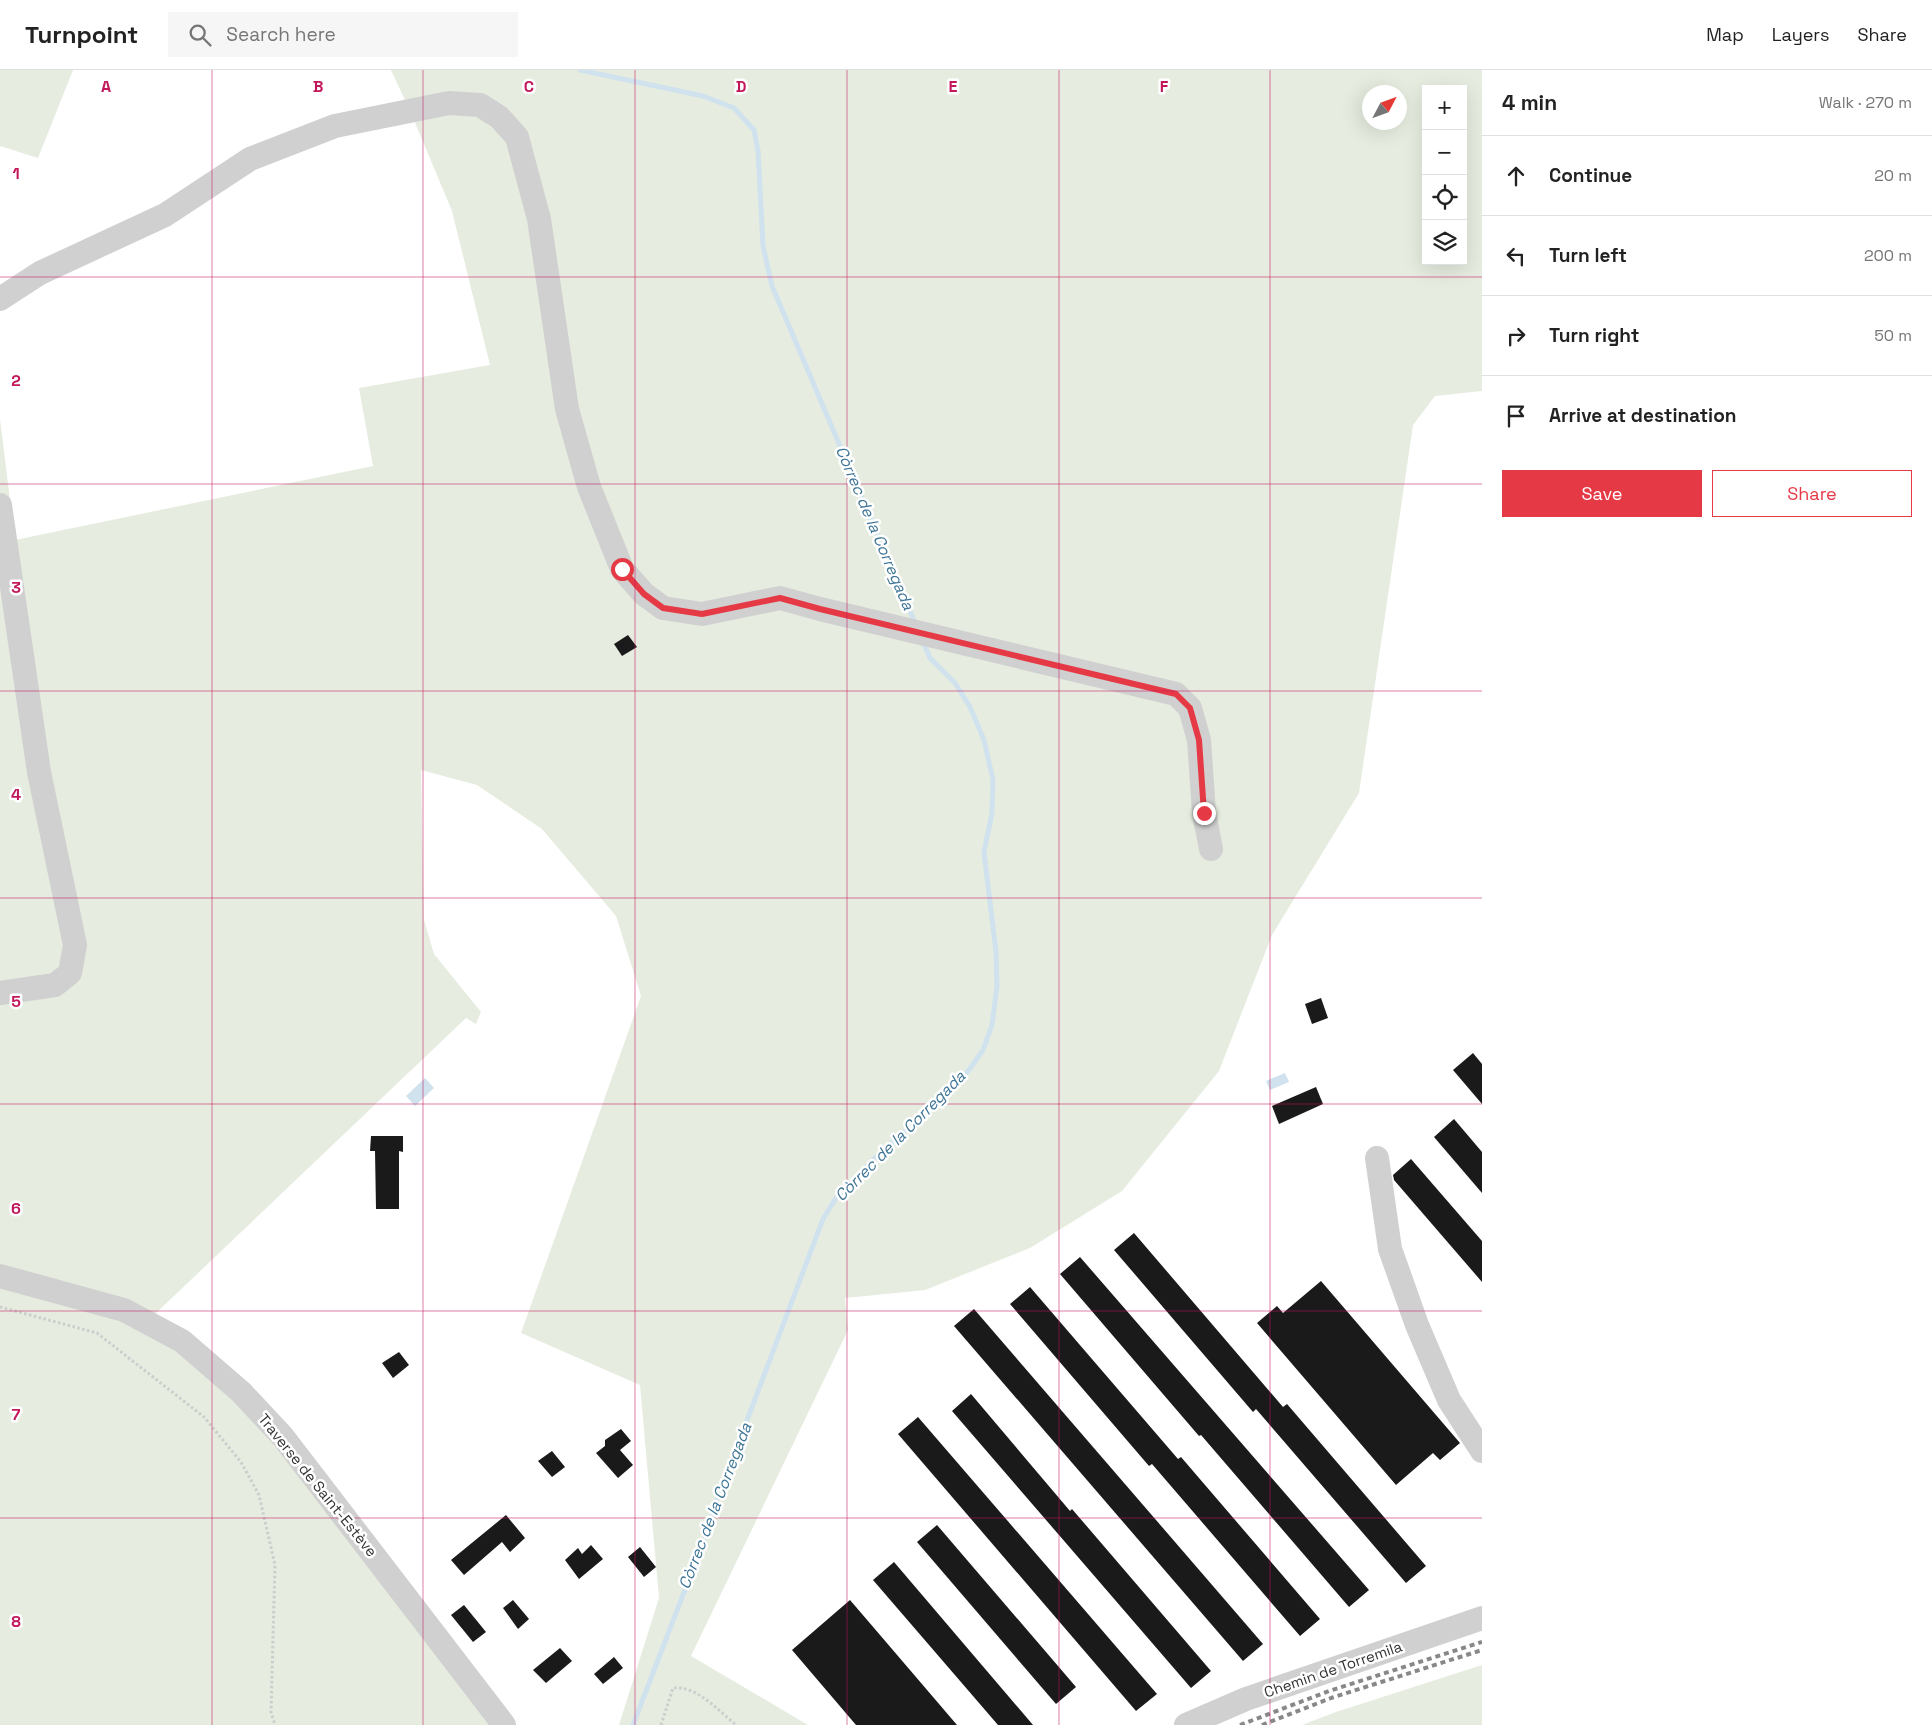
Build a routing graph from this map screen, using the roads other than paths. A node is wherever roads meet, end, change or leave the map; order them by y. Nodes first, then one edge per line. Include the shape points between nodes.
1 (0, 299) edge
2 (0, 505) edge
3 (1211, 849) dead end
4 (0, 993) edge
5 (1377, 1158) dead end
6 (0, 1276) edge
7 (1482, 1451) edge
8 (1482, 1618) edge
9 (504, 1725) edge
10 (1186, 1725) edge

1 - 3 street via 40,273 165,215 250,159 335,126 449,103 480,105 500,117 517,136 539,219 569,417 589,487 622,569 644,594 663,608 702,614 780,598 1176,694 1190,708 1199,740 1204,813
2 - 4 street via 39,772 75,945 70,974 55,985
5 - 7 street via 1390,1249 1416,1325 1449,1400
6 - 9 street, Traverse de Saint-Estève via 124,1310 182,1340 241,1392 283,1437
8 - 10 street, Chemin de Torremila via 1246,1699

